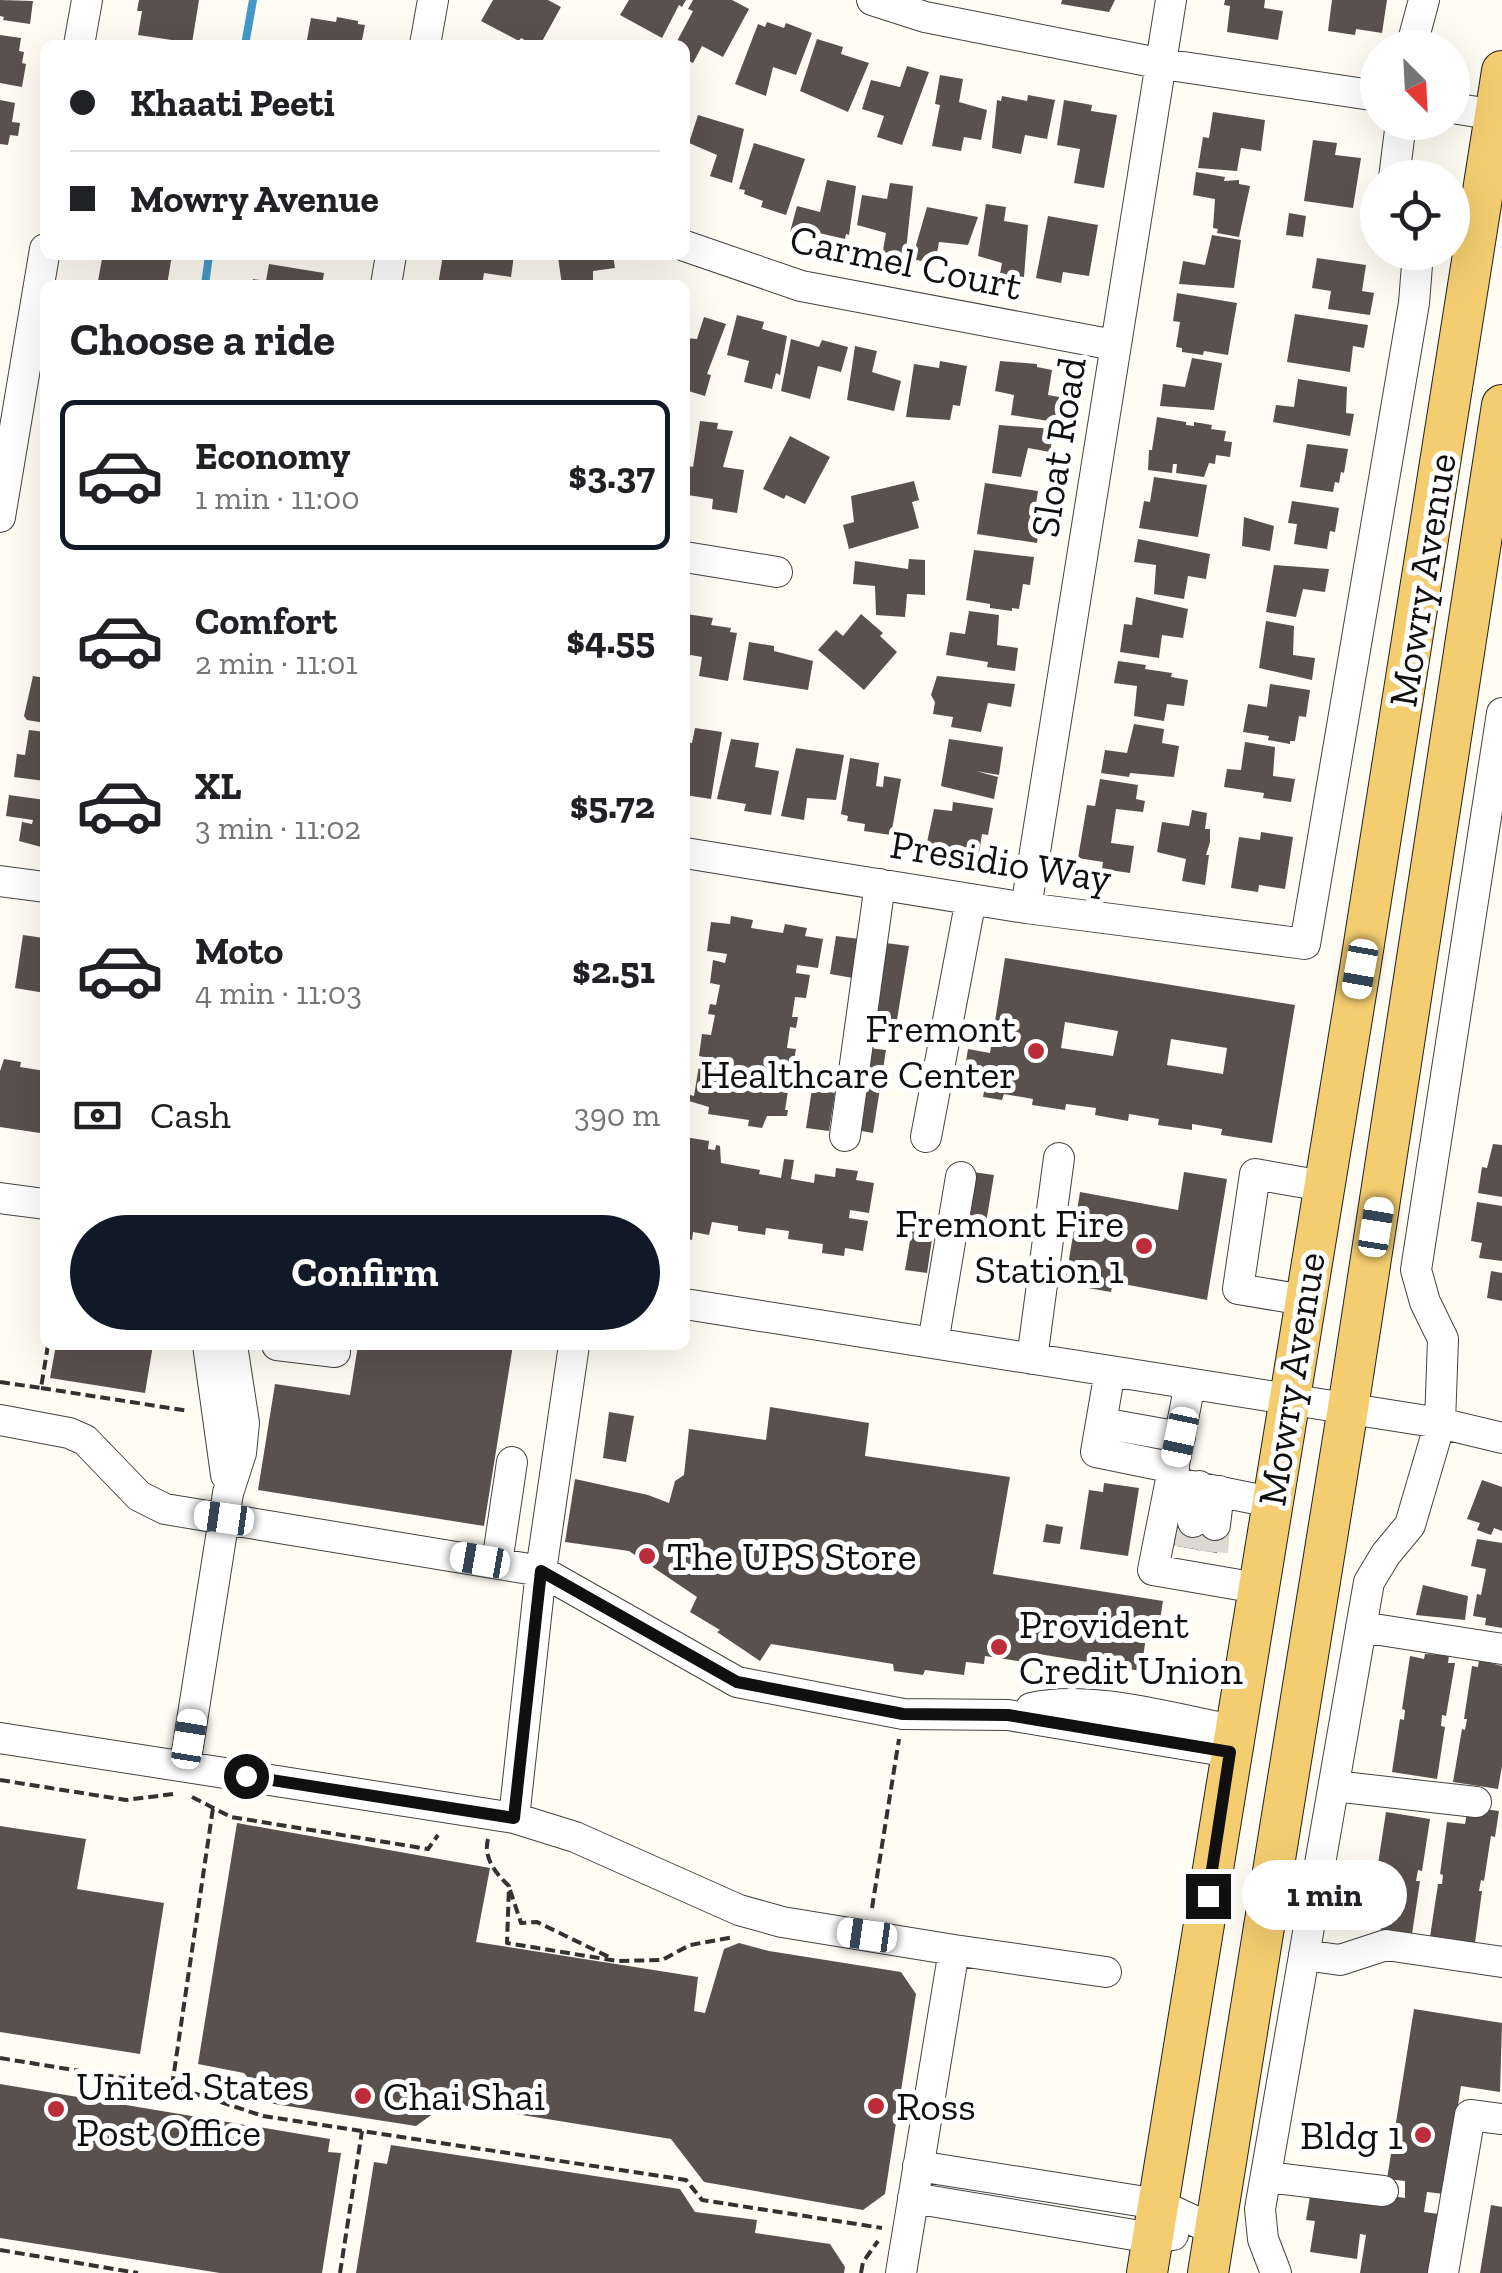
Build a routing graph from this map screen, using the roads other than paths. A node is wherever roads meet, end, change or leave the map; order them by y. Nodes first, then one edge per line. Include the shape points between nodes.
1 (87, 0) edge
2 (432, 0) edge
3 (872, 0) edge
4 (1172, 0) edge
5 (1424, 0) edge
6 (1416, 30) edge
7 (80, 40) edge
8 (426, 40) edge
9 (1163, 64) junction
10 (1502, 71) edge
11 (1360, 93) edge
12 (1470, 111) edge
13 (1498, 116) edge
14 (690, 248) edge
15 (43, 260) edge
16 (1417, 270) edge
17 (1114, 345) junction
18 (1502, 406) edge
19 (0, 517) edge
20 (690, 558) edge
21 (777, 572) dead end
22 (1502, 713) edge
23 (690, 854) edge
24 (0, 881) edge
25 (880, 884) junction
26 (40, 887) edge
27 (971, 899) junction
28 (1026, 908) junction
29 (1305, 944) joint
30 (844, 1136) dead end
31 (926, 1138) dead end
32 (1059, 1158) dead end
33 (961, 1178) dead end
34 (1323, 1186) junction
35 (0, 1198) edge
36 (40, 1203) edge
37 (1304, 1300) junction
38 (690, 1305) edge
39 (933, 1343) junction
40 (209, 1350) edge
41 (233, 1350) edge
42 (318, 1350) edge
43 (573, 1350) edge
44 (335, 1352) dead end
45 (1032, 1358) junction
46 (1110, 1371) junction
47 (1190, 1384) junction
48 (1288, 1399) junction
49 (1348, 1408) junction
50 (0, 1420) edge
51 (1102, 1423) junction
52 (1440, 1423) junction
53 (1180, 1437) junction
54 (1502, 1438) edge
55 (512, 1462) dead end
56 (1191, 1482) junction
57 (1271, 1502) junction
58 (226, 1506) junction
59 (1201, 1550) junction
60 (496, 1563) junction
61 (541, 1571) junction
62 (1257, 1588) junction
63 (1361, 1627) junction
64 (1502, 1649) edge
65 (0, 1738) edge
66 (1231, 1741) junction
67 (185, 1765) junction
68 (1334, 1786) junction
69 (1476, 1802) dead end
70 (514, 1818) junction
71 (954, 1950) junction
72 (1304, 1954) junction
73 (1502, 1962) edge
74 (1106, 1972) dead end
75 (1502, 2120) edge
76 (918, 2166) junction
77 (1266, 2176) junction
78 (1383, 2191) dead end
79 (913, 2198) junction
80 (1216, 2231) junction
81 (1152, 2238) edge
82 (901, 2273) edge
83 (1211, 2273) edge
84 (1276, 2273) edge
85 (1443, 2273) edge

1 - 7 street
2 - 8 street
3 - 9 street
4 - 9 street, Sloat Road
5 - 6 street
9 - 11 street
9 - 17 street, Sloat Road
10 - 13 main road, Mowry Avenue
12 - 13 street
13 - 34 main road, Mowry Avenue
14 - 17 street, Carmel Court via 801,286
15 - 19 street
16 - 29 street, Mowry Avenue
17 - 28 street, Sloat Road
18 - 49 main road, Mowry Avenue
20 - 21 street
22 - 52 street via 1416,1270 1443,1340
23 - 25 street, Presidio Way
24 - 26 street
25 - 27 street, Presidio Way
25 - 30 street
27 - 28 street, Presidio Way
27 - 31 street
28 - 29 street, Presidio Way
32 - 45 street
33 - 39 street
34 - 37 main road, Mowry Avenue
34 - 37 street via 1255,1174 1238,1289
35 - 36 street
37 - 48 main road, Mowry Avenue
38 - 39 street
39 - 45 street
40 - 58 street
41 - 58 street via 244,1422
42 - 44 street
43 - 61 street
45 - 46 street
46 - 47 street
46 - 51 street
47 - 48 street
47 - 53 street
48 - 49 street
48 - 57 main road, Mowry Avenue
49 - 52 street
49 - 80 main road, Mowry Avenue
50 - 58 street via 85,1440 150,1504
51 - 53 street
51 - 56 street via 1096,1452
52 - 54 street
52 - 63 street via 1410,1525 1369,1582
53 - 56 street
55 - 60 street
56 - 57 street
56 - 59 street
56 - 59 street via 1154,1570
57 - 62 main road, Mowry Avenue
58 - 60 street
58 - 67 street
59 - 62 street
60 - 61 street
61 - 66 street via 737,1682 903,1714 1008,1715 1070,1705 1116,1709
61 - 70 street
62 - 66 main road, Mowry Avenue
63 - 64 street
63 - 68 street
65 - 67 street
66 - 81 main road, Mowry Avenue
67 - 70 street
68 - 69 street
68 - 72 street
70 - 71 street via 575,1837 739,1910
71 - 74 street
71 - 76 street
72 - 73 street via 1340,1960 1386,1946
72 - 77 street
75 - 85 street via 1470,2115
76 - 79 street
76 - 81 street
77 - 78 street
77 - 84 street via 1263,2239
79 - 81 street
79 - 82 street
80 - 81 street
80 - 83 main road, Mowry Avenue

